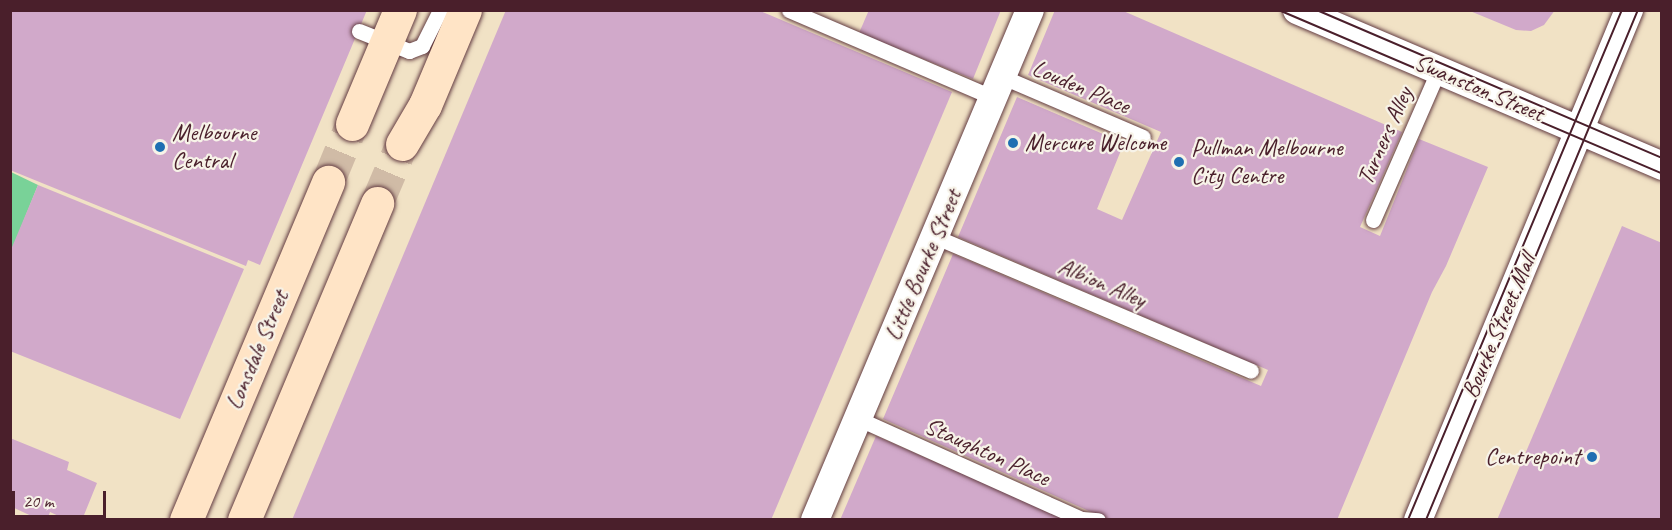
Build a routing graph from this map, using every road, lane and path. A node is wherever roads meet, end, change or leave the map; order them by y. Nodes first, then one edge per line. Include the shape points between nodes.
1 (400, 10) edge
2 (440, 10) edge
3 (465, 10) edge
4 (789, 10) edge
5 (1030, 10) edge
6 (1297, 10) edge
7 (1629, 10) edge
8 (373, 36) junction
9 (1438, 71) junction
10 (998, 88) junction
11 (352, 124) tunnel mouth
12 (1580, 132) junction
13 (1143, 137) dead end
14 (402, 144) tunnel mouth
15 (1662, 166) edge
16 (328, 182) tunnel mouth
17 (377, 203) tunnel mouth
18 (1373, 220) dead end
19 (936, 237) junction
20 (1251, 371) dead end
21 (859, 419) junction
22 (186, 519) edge
23 (244, 519) edge
24 (815, 519) edge
25 (1098, 519) edge
26 (1418, 519) edge

1 - 8 main road
2 - 8 lane via 422,46 409,51
3 - 14 main road via 425,105
4 - 10 lane, Louden Place
5 - 10 street, Little Bourke Street
6 - 9 street, Swanston Street
7 - 12 street, Bourke Street Mall
8 - 11 main road
9 - 12 street, Swanston Street
9 - 18 lane, Turners Alley
10 - 13 lane, Louden Place
10 - 19 street, Little Bourke Street
12 - 15 street, Swanston Street
12 - 26 street, Bourke Street Mall
16 - 22 main road, Lonsdale Street
17 - 23 main road
19 - 20 lane, Albion Alley
19 - 21 street, Little Bourke Street
21 - 24 street, Little Bourke Street
21 - 25 lane, Staughton Place via 1082,519

